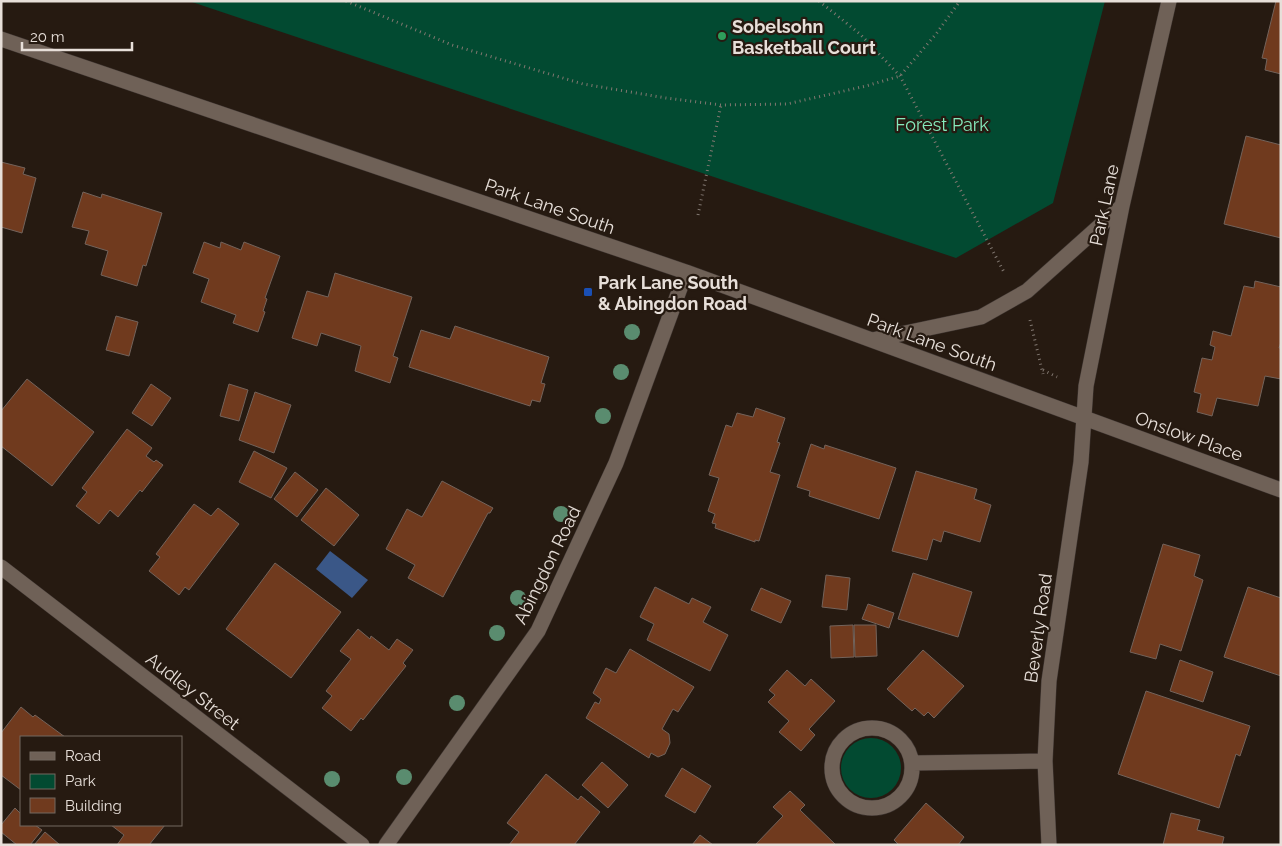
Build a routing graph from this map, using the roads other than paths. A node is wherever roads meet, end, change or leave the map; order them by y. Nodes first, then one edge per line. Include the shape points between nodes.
1 (1169, 1) edge
2 (1, 39) edge
3 (1122, 206) junction
4 (686, 272) junction
5 (872, 340) junction
6 (1084, 418) junction
7 (1281, 490) edge
8 (1, 567) edge
9 (1045, 761) junction
10 (912, 763) junction
11 (362, 845) edge
12 (386, 845) edge
13 (1049, 845) edge

1 - 3 street, Park Lane
2 - 4 street, Park Lane South
3 - 5 street via 1027,291 981,317
3 - 6 street, Park Lane via 1086,386
4 - 5 street, Park Lane South
4 - 12 street, Abingdon Road via 616,463 538,631
5 - 6 street, Park Lane South
6 - 7 street, Onslow Place
6 - 9 street, Beverly Road via 1081,462 1049,681
8 - 11 street, Audley Street
9 - 10 street
9 - 13 street, Beverly Road
10 - 10 street via 900,739 875,727 861,728 848,734 839,744 831,770 834,784 851,803 876,808 899,798 907,788

